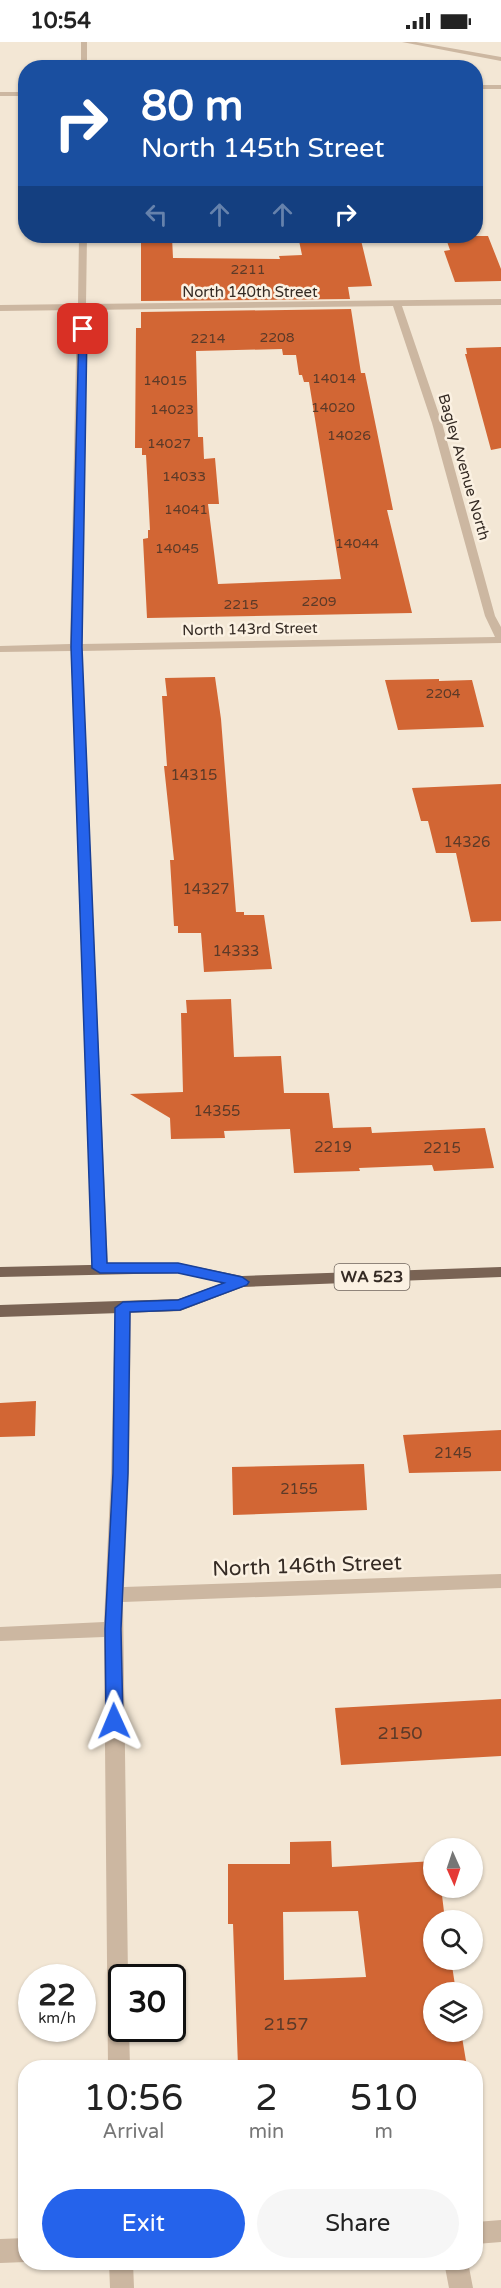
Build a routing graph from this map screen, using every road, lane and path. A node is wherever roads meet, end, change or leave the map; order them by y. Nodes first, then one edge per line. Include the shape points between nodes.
1 (84, 42) edge
2 (405, 42) edge
3 (501, 59) edge
4 (84, 60) edge
5 (483, 87) edge
6 (501, 87) edge
7 (0, 94) edge
8 (18, 94) edge
9 (83, 243) edge
10 (501, 302) edge
11 (397, 304) junction
12 (84, 307) junction
13 (0, 308) edge
14 (501, 639) edge
15 (76, 647) junction
16 (0, 649) edge
17 (100, 1268) junction
18 (0, 1272) edge
19 (501, 1272) edge
20 (242, 1282) junction
21 (123, 1308) junction
22 (0, 1311) edge
23 (501, 1581) edge
24 (115, 1595) junction
25 (113, 1629) junction
26 (0, 1634) edge
27 (119, 2060) edge
28 (501, 2232) edge
29 (483, 2233) edge
30 (18, 2250) edge
31 (0, 2251) edge
32 (122, 2270) edge
33 (457, 2270) edge
34 (122, 2288) edge
35 (460, 2288) edge

1 - 4 street
2 - 3 street
5 - 6 street
7 - 8 street
9 - 12 street
10 - 11 street, North 140th Street
11 - 12 street, North 140th Street
11 - 14 street, Bagley Avenue North via 436,423 490,616
12 - 13 street, North 140th Street
12 - 15 street
14 - 15 street, North 143rd Street
15 - 16 street, North 143rd Street
15 - 17 street
17 - 18 main road, WA 523
17 - 20 main road, WA 523 via 178,1268
19 - 20 main road, WA 523
20 - 21 main road, WA 523 via 180,1305
21 - 22 main road, WA 523
21 - 24 street
23 - 24 street, North 146th Street
24 - 25 street
25 - 26 street
25 - 27 street
28 - 29 street
30 - 31 street
32 - 34 street
33 - 35 street

